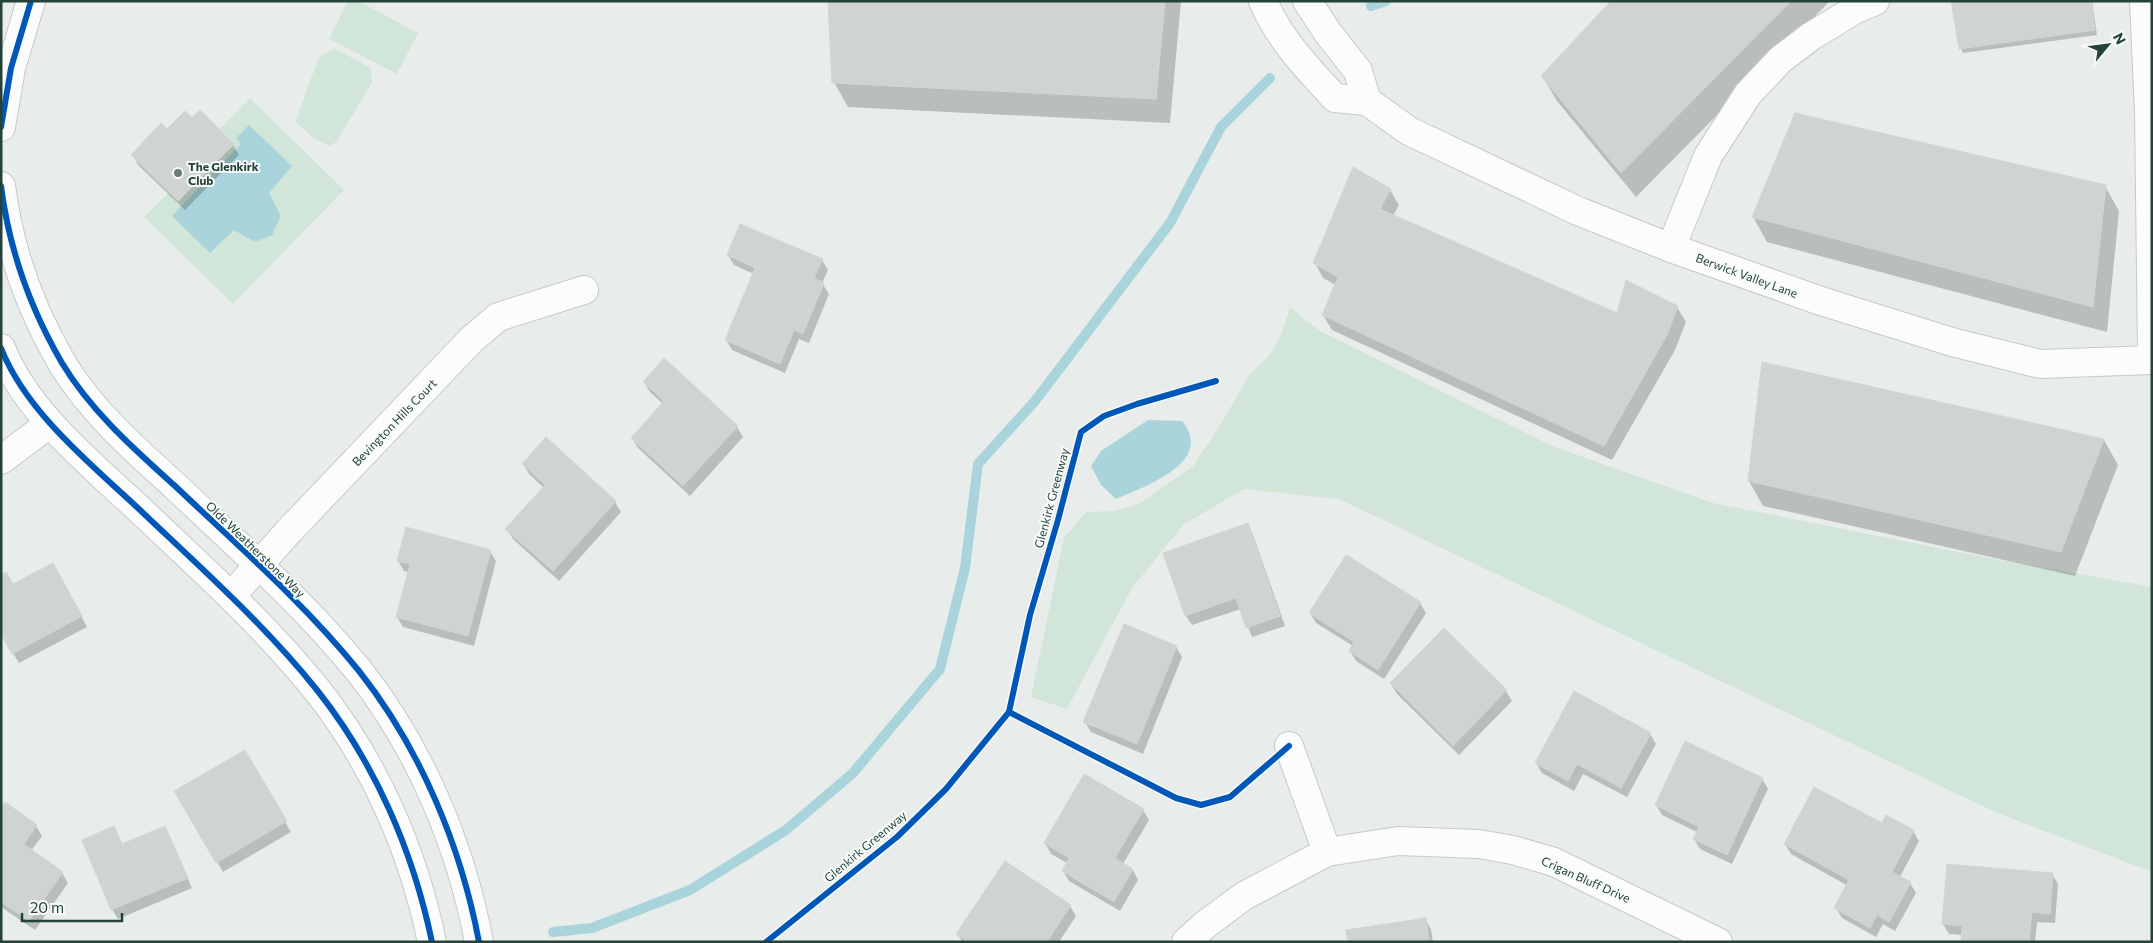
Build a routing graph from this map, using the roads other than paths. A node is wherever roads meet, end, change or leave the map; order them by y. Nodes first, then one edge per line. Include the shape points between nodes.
1 (31, 1) edge
2 (1263, 1) edge
3 (1307, 1) edge
4 (1874, 1) edge
5 (2144, 1) edge
6 (6, 67) edge
7 (1367, 101) junction
8 (1, 127) edge
9 (1, 186) edge
10 (1672, 248) junction
11 (584, 290) dead end
12 (1, 348) edge
13 (2152, 354) edge
14 (2152, 360) edge
15 (49, 424) junction
16 (1, 460) edge
17 (259, 565) junction
18 (231, 596) junction
19 (1289, 746) dead end
20 (1327, 852) junction
21 (432, 942) edge
22 (479, 942) edge
23 (1186, 942) edge
24 (1718, 942) edge

1 - 6 street
2 - 7 street via 1294,53 1335,98
3 - 7 street via 1358,71
4 - 10 street via 1810,37 1780,60 1748,94 1708,156
5 - 13 street
6 - 8 street
7 - 10 street, Berwick Valley Lane via 1409,131 1494,173
9 - 17 street, Olde Weatherstone Way via 18,266 38,316 63,364 95,407 131,445
10 - 14 street, Berwick Valley Lane via 1830,304 1952,342 2040,364
11 - 17 street, Bevington Hills Court via 498,317 471,340
12 - 15 street
15 - 16 street
15 - 18 street
17 - 18 street, Bevington Hills Court
17 - 22 street, Olde Weatherstone Way via 312,618 359,672 412,753 434,796 455,851 473,908
18 - 21 street via 318,692 354,744 387,804 413,866
19 - 20 street
20 - 23 street, Crigan Bluff Drive via 1244,896
20 - 24 street, Crigan Bluff Drive via 1398,841 1479,844 1513,850 1554,862

